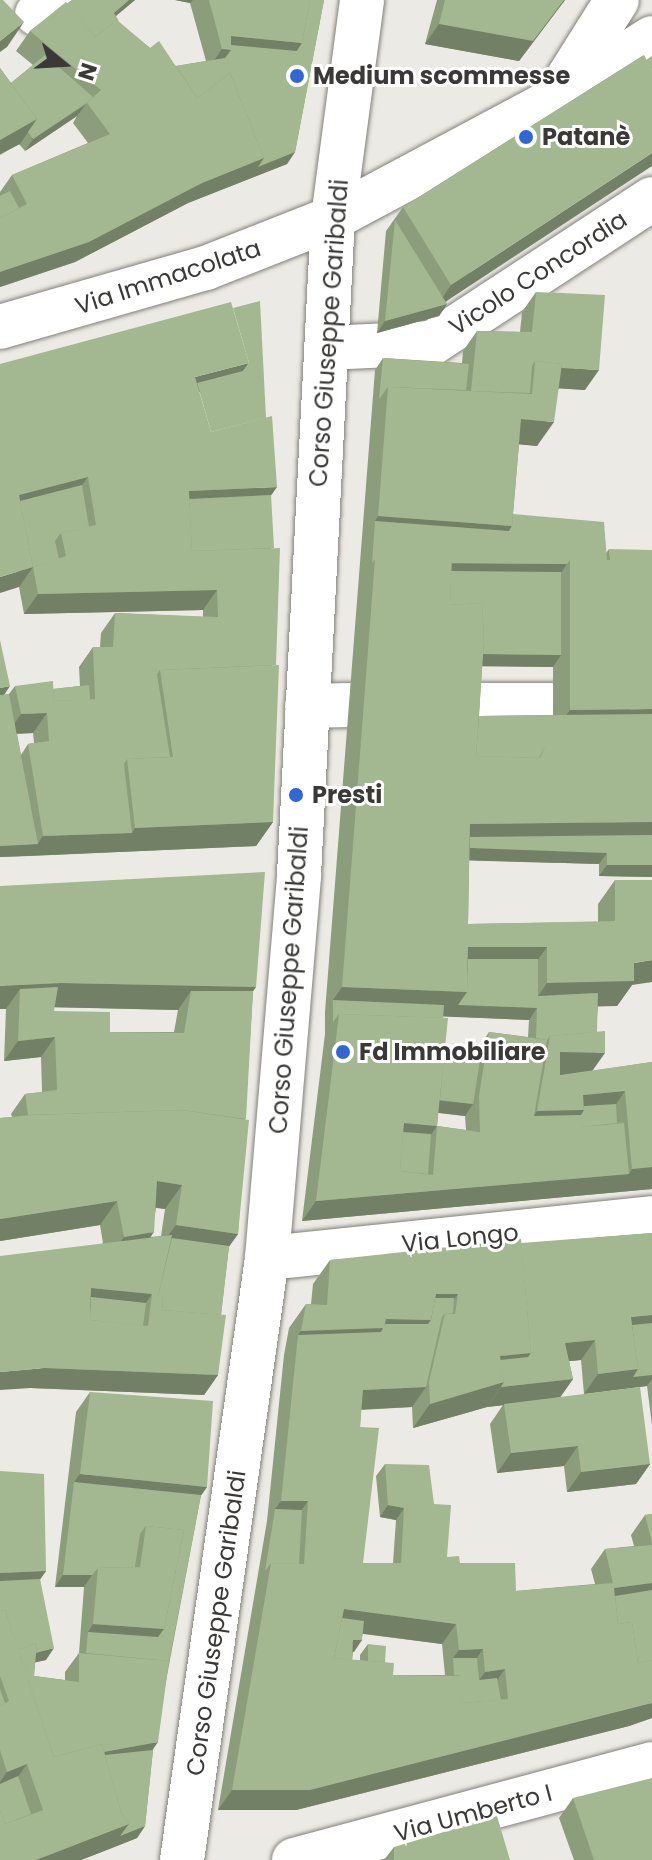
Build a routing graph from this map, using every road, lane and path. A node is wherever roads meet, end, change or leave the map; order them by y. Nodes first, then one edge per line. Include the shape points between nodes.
1 (362, 0) edge
2 (617, 0) edge
3 (652, 38) edge
4 (554, 100) junction
5 (652, 199) edge
6 (333, 218) junction
7 (0, 327) edge
8 (327, 348) junction
9 (465, 705) edge
10 (552, 705) dead end
11 (299, 875) junction
12 (252, 877) edge
13 (652, 1218) edge
14 (267, 1258) junction
15 (652, 1764) edge
16 (182, 1860) edge
17 (294, 1860) edge

1 - 6 street, Corso Giuseppe Garibaldi
2 - 4 street
3 - 4 street, Via Immacolata
4 - 6 street, Via Immacolata
5 - 8 street, Vicolo Concordia via 432,343
6 - 7 street, Via Immacolata via 206,268
6 - 8 street, Corso Giuseppe Garibaldi
8 - 11 street, Corso Giuseppe Garibaldi via 328,705
9 - 10 street
11 - 12 street
11 - 14 street, Corso Giuseppe Garibaldi
13 - 14 street, Via Longo
14 - 16 street, Corso Giuseppe Garibaldi
15 - 17 street, Via Umberto I

